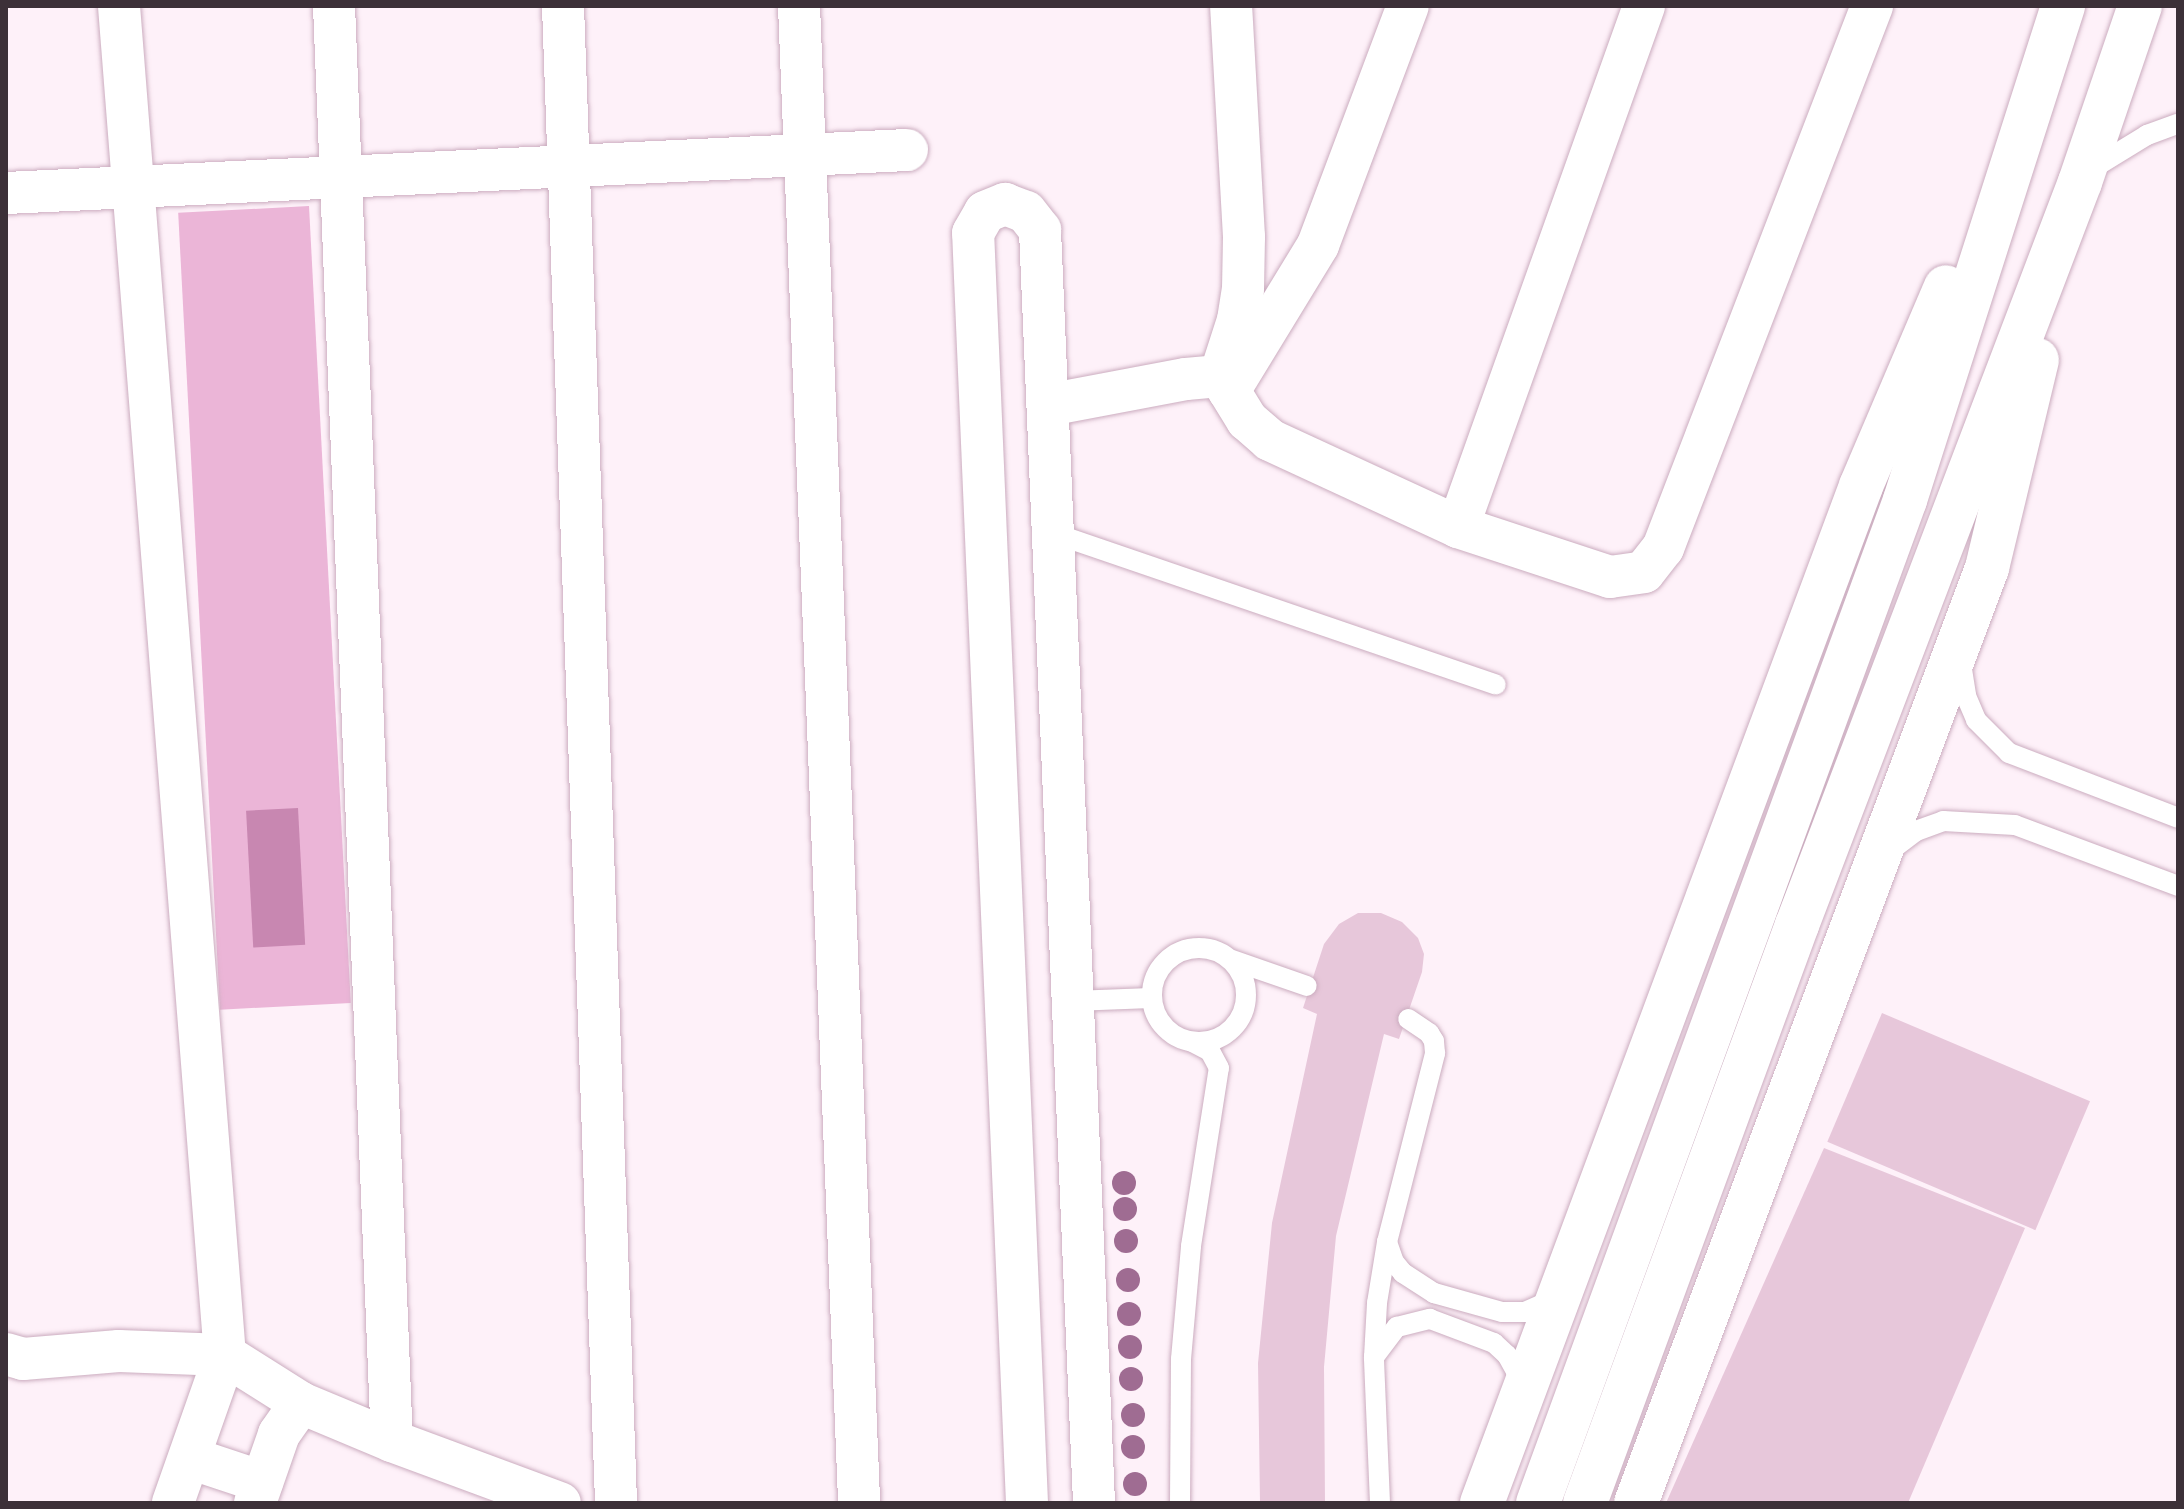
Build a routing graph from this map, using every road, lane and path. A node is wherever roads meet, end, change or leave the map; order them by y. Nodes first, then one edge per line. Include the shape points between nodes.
1 (119, 6) edge
2 (334, 6) edge
3 (563, 6) edge
4 (799, 6) edge
5 (1231, 6) edge
6 (1408, 6) edge
7 (1644, 6) edge
8 (1872, 6) edge
9 (2063, 6) edge
10 (2140, 6) edge
11 (2043, 61) junction
12 (2178, 124) edge
13 (907, 150) dead end
14 (805, 155) junction
15 (568, 166) junction
16 (341, 177) junction
17 (2081, 178) junction
18 (134, 187) junction
19 (6, 193) edge
20 (1224, 384) junction
21 (1048, 405) junction
22 (1458, 527) junction
23 (1053, 533) junction
24 (1965, 626) junction
25 (1496, 685) dead end
26 (2178, 818) edge
27 (1866, 886) junction
28 (2178, 886) edge
29 (1231, 960) junction
30 (1307, 986) dead end
31 (1151, 998) junction
32 (1073, 1001) junction
33 (1408, 1019) dead end
34 (1192, 1042) junction
35 (1387, 1242) junction
36 (1559, 1295) junction
37 (6, 1354) edge
38 (225, 1355) junction
39 (1374, 1357) junction
40 (1520, 1397) junction
41 (301, 1403) junction
42 (392, 1441) junction
43 (190, 1458) junction
44 (259, 1492) edge
45 (173, 1503) edge
46 (560, 1503) edge
47 (616, 1503) edge
48 (859, 1503) edge
49 (1027, 1503) edge
50 (1094, 1503) edge
51 (1180, 1503) edge
52 (1380, 1503) edge
53 (1482, 1503) edge
54 (1538, 1503) edge
55 (1585, 1503) edge
56 (1636, 1503) edge

1 - 18 street
2 - 16 street
3 - 15 street
4 - 14 street
5 - 20 street via 1244,237 1243,289
6 - 20 street via 1318,245
7 - 22 street
8 - 22 street via 1663,548 1644,572 1610,577
9 - 11 main road
10 - 17 main road
11 - 36 main road via 1861,486
11 - 54 main road via 1905,500
12 - 17 lane via 2147,135
13 - 14 street
14 - 15 street
14 - 48 street
15 - 16 street
15 - 47 street
16 - 18 street
16 - 42 street
17 - 24 main road via 1987,568
17 - 55 main road via 1797,925
18 - 19 street
18 - 38 street
20 - 21 street via 1186,379
20 - 22 street via 1247,420 1270,440
21 - 23 street
21 - 49 street via 1040,230 1017,206 994,206 973,233
23 - 25 lane
23 - 32 street
24 - 26 lane via 1961,667 1966,696 1976,720 2009,753
24 - 27 main road
27 - 28 lane via 1896,844 1943,821 2015,825
27 - 56 main road
29 - 30 lane
29 - 31 lane via 1217,951 1185,949 1159,967
29 - 34 lane via 1246,986 1242,1015 1221,1037
31 - 32 lane
31 - 34 lane via 1163,1027
32 - 50 street
33 - 35 lane via 1429,1033 1435,1053
34 - 51 lane via 1210,1051 1219,1068 1191,1246 1181,1359
35 - 36 lane via 1403,1273 1446,1297 1502,1312 1525,1312
35 - 39 lane
36 - 40 main road
37 - 38 street via 23,1359 119,1351
38 - 41 street
38 - 43 street
39 - 40 lane via 1397,1327 1430,1319 1494,1343 1516,1371
39 - 52 lane
40 - 53 main road
41 - 42 street
41 - 44 street via 279,1434
42 - 46 street
43 - 44 street
43 - 45 street

